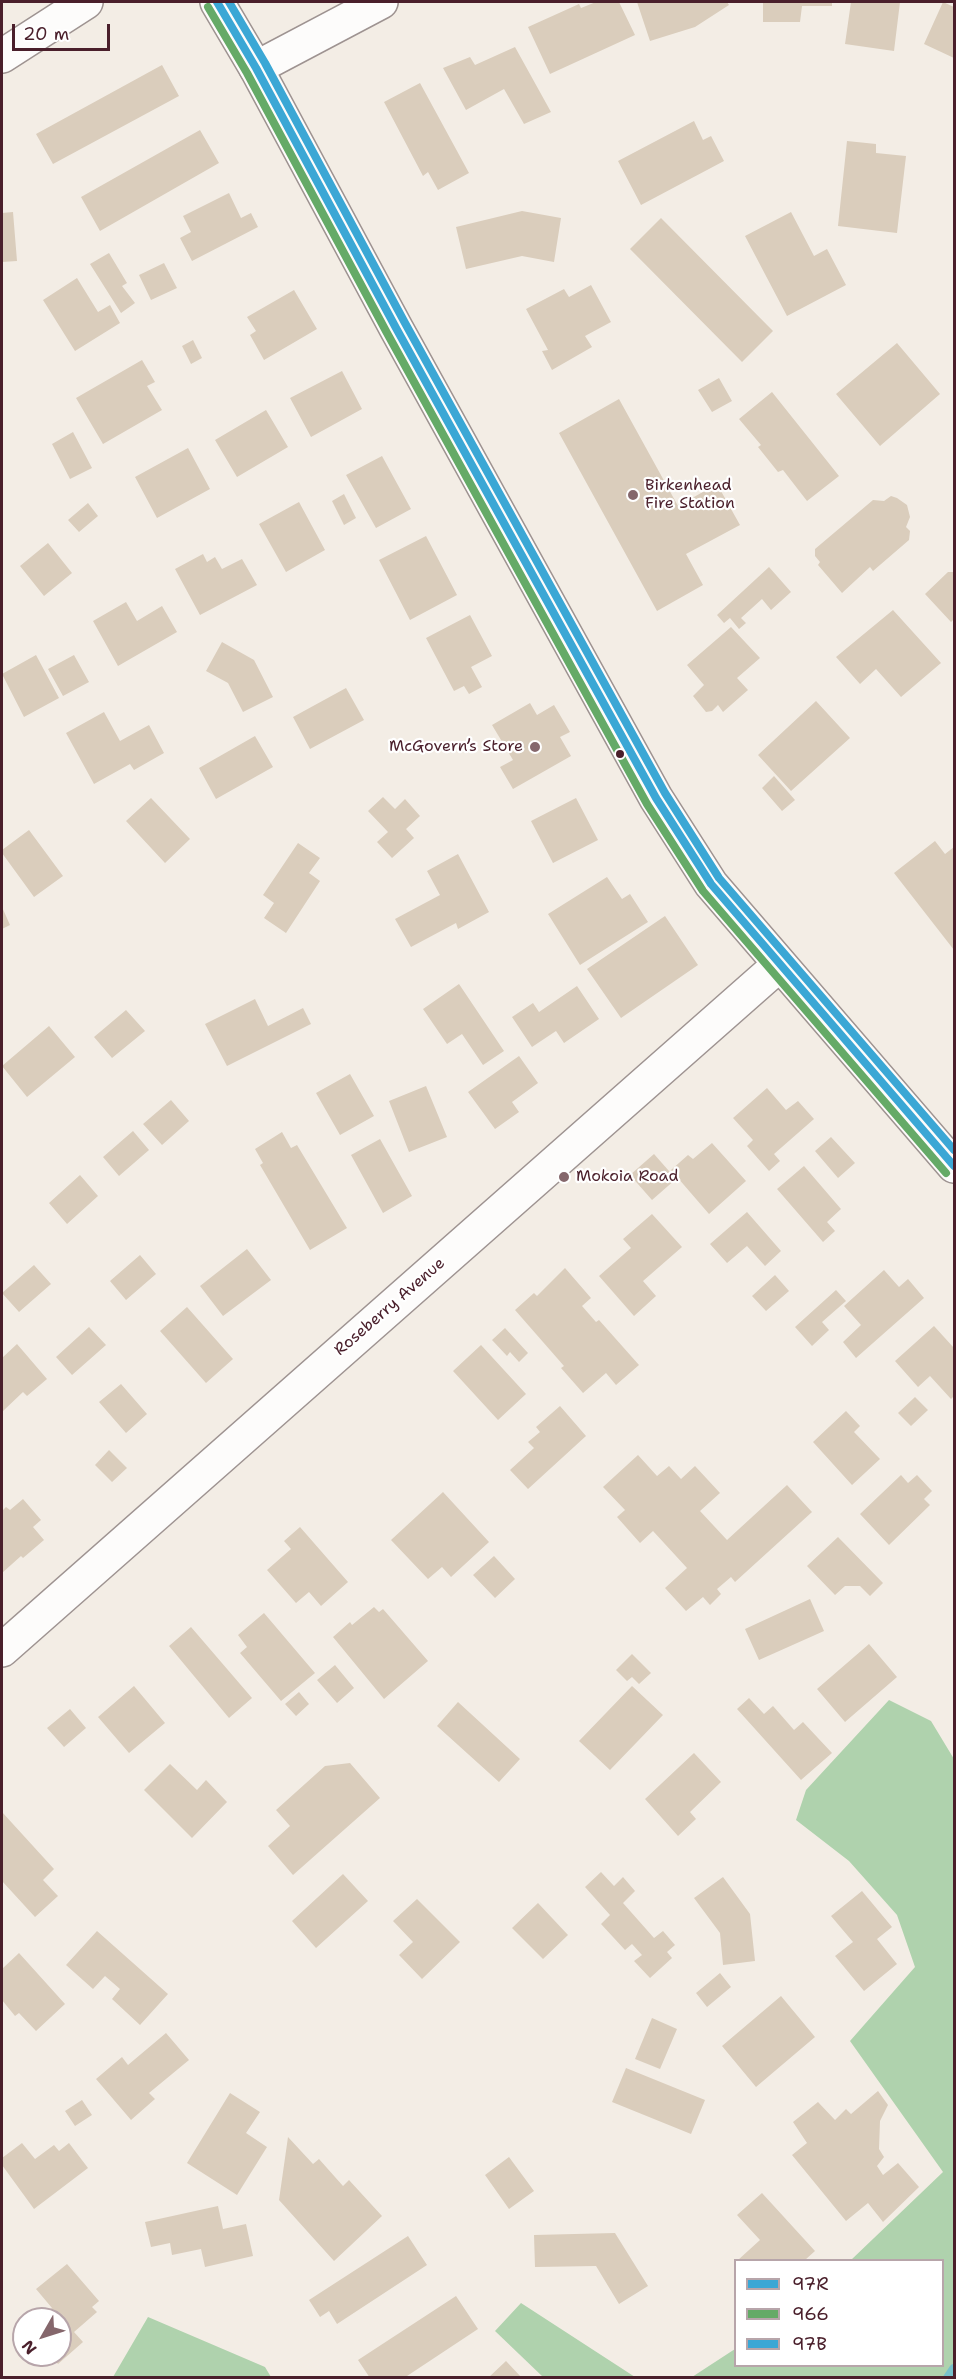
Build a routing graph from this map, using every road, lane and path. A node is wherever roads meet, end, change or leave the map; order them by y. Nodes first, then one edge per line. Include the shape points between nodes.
1 (86, 2) edge
2 (217, 2) edge
3 (381, 2) edge
4 (2, 56) edge
5 (256, 68) junction
6 (779, 965) junction
7 (954, 1166) edge
8 (7, 1634) edge

1 - 4 main road
2 - 5 main road
3 - 5 main road
5 - 6 main road via 656,798 711,884
6 - 7 main road
6 - 8 main road, Roseberry Avenue

